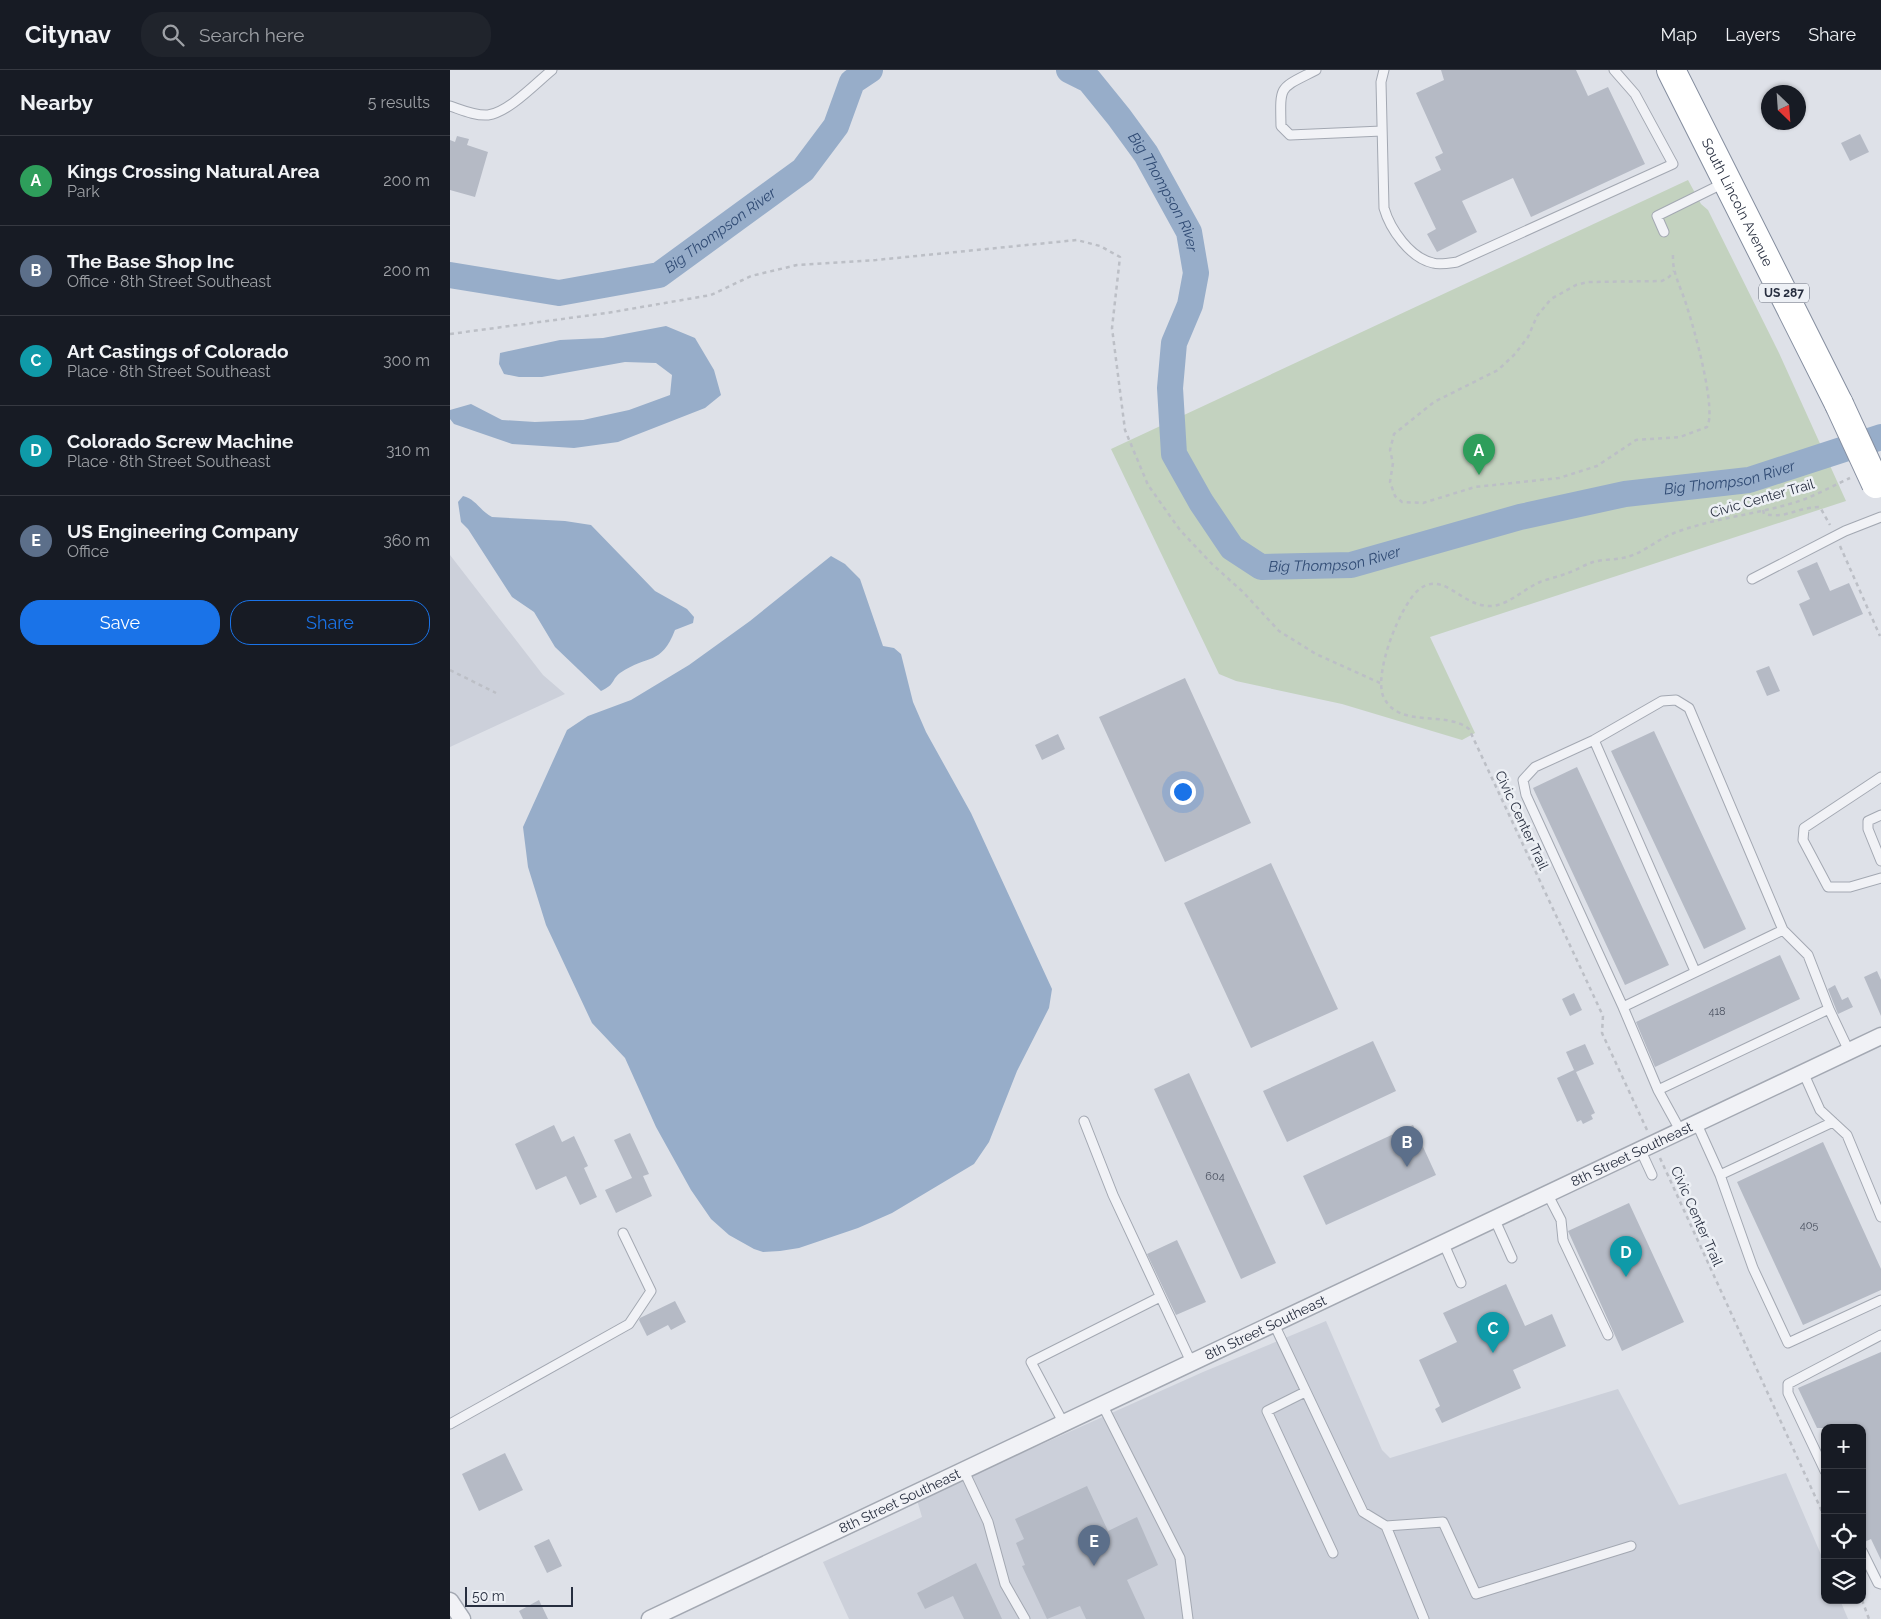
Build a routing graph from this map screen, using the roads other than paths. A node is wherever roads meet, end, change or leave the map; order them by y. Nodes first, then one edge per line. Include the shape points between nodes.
1 (552, 70) edge
2 (1316, 70) edge
3 (1384, 70) edge
4 (1614, 70) edge
5 (1671, 70) edge
6 (450, 106) edge
7 (1382, 130) junction
8 (1729, 181) junction
9 (1664, 232) dead end
10 (1878, 490) edge
11 (1881, 517) edge
12 (1752, 579) dead end
13 (1594, 740) junction
14 (1881, 777) edge
15 (1881, 815) edge
16 (1881, 861) edge
17 (1881, 878) edge
18 (1783, 930) junction
19 (1695, 971) junction
20 (1623, 1007) junction
21 (1829, 1009) junction
22 (1881, 1036) edge
23 (1849, 1051) junction
24 (1803, 1072) junction
25 (1658, 1090) junction
26 (1084, 1121) dead end
27 (1696, 1122) junction
28 (1833, 1122) junction
29 (1680, 1130) junction
30 (1647, 1146) junction
31 (1652, 1175) dead end
32 (1720, 1175) junction
33 (1547, 1192) junction
34 (1881, 1217) edge
35 (1494, 1218) junction
36 (623, 1233) dead end
37 (1443, 1242) junction
38 (1512, 1258) dead end
39 (1461, 1283) dead end
40 (1160, 1297) junction
41 (1881, 1300) edge
42 (1274, 1324) junction
43 (1608, 1335) dead end
44 (1881, 1335) edge
45 (1192, 1364) junction
46 (1305, 1392) junction
47 (1103, 1406) junction
48 (450, 1424) edge
49 (1064, 1424) junction
50 (1824, 1469) edge
51 (964, 1471) junction
52 (1386, 1526) junction
53 (1631, 1546) dead end
54 (1333, 1553) dead end
55 (1866, 1559) edge
56 (1881, 1584) edge
57 (450, 1601) edge
58 (462, 1619) edge
59 (650, 1619) edge
60 (1025, 1619) edge
61 (1188, 1619) edge
62 (1424, 1619) edge

1 - 6 lane via 496,113 472,114
2 - 7 lane via 1287,85 1280,93 1281,126 1290,135
3 - 7 lane via 1381,82
4 - 7 lane via 1635,94 1672,164 1457,262 1433,263 1420,256 1400,239 1388,222 1384,208
5 - 8 highway, South Lincoln Avenue / US 287
8 - 9 lane via 1656,216
8 - 10 highway, South Lincoln Avenue / US 287, bridge
11 - 12 lane via 1835,536
13 - 18 lane via 1662,701 1676,700 1689,708
13 - 19 lane
13 - 20 lane via 1535,766 1523,780 1526,796
14 - 17 lane via 1804,828 1804,840 1828,887 1850,888
15 - 16 lane via 1868,821
18 - 19 lane
18 - 21 lane via 1808,955
19 - 20 lane
20 - 25 lane
21 - 23 lane
21 - 25 lane
22 - 23 street, 8th Street Southeast
23 - 24 street, 8th Street Southeast
24 - 27 street, 8th Street Southeast
24 - 28 lane via 1820,1110
25 - 29 lane
26 - 40 lane via 1113,1195
27 - 29 street, 8th Street Southeast
27 - 32 lane
28 - 32 lane
28 - 34 lane via 1847,1135
29 - 30 street, 8th Street Southeast
30 - 31 lane
30 - 33 street, 8th Street Southeast
32 - 41 lane via 1753,1268 1788,1343
33 - 35 street, 8th Street Southeast
33 - 43 lane via 1561,1220 1563,1240
35 - 37 street, 8th Street Southeast
35 - 38 lane
36 - 48 lane via 651,1291 629,1324
37 - 39 lane
37 - 42 street, 8th Street Southeast
40 - 45 lane
40 - 49 lane via 1031,1362
42 - 45 street, 8th Street Southeast
42 - 46 lane
44 - 50 lane via 1788,1384 1788,1393
45 - 47 street, 8th Street Southeast
46 - 52 lane via 1364,1512
46 - 54 lane via 1267,1411
47 - 49 street, 8th Street Southeast
47 - 61 lane via 1180,1558
49 - 51 street, 8th Street Southeast
51 - 59 street, 8th Street Southeast
51 - 60 lane via 988,1522 1005,1584
52 - 53 lane via 1443,1522 1476,1594
52 - 62 lane
55 - 56 lane
57 - 58 street

